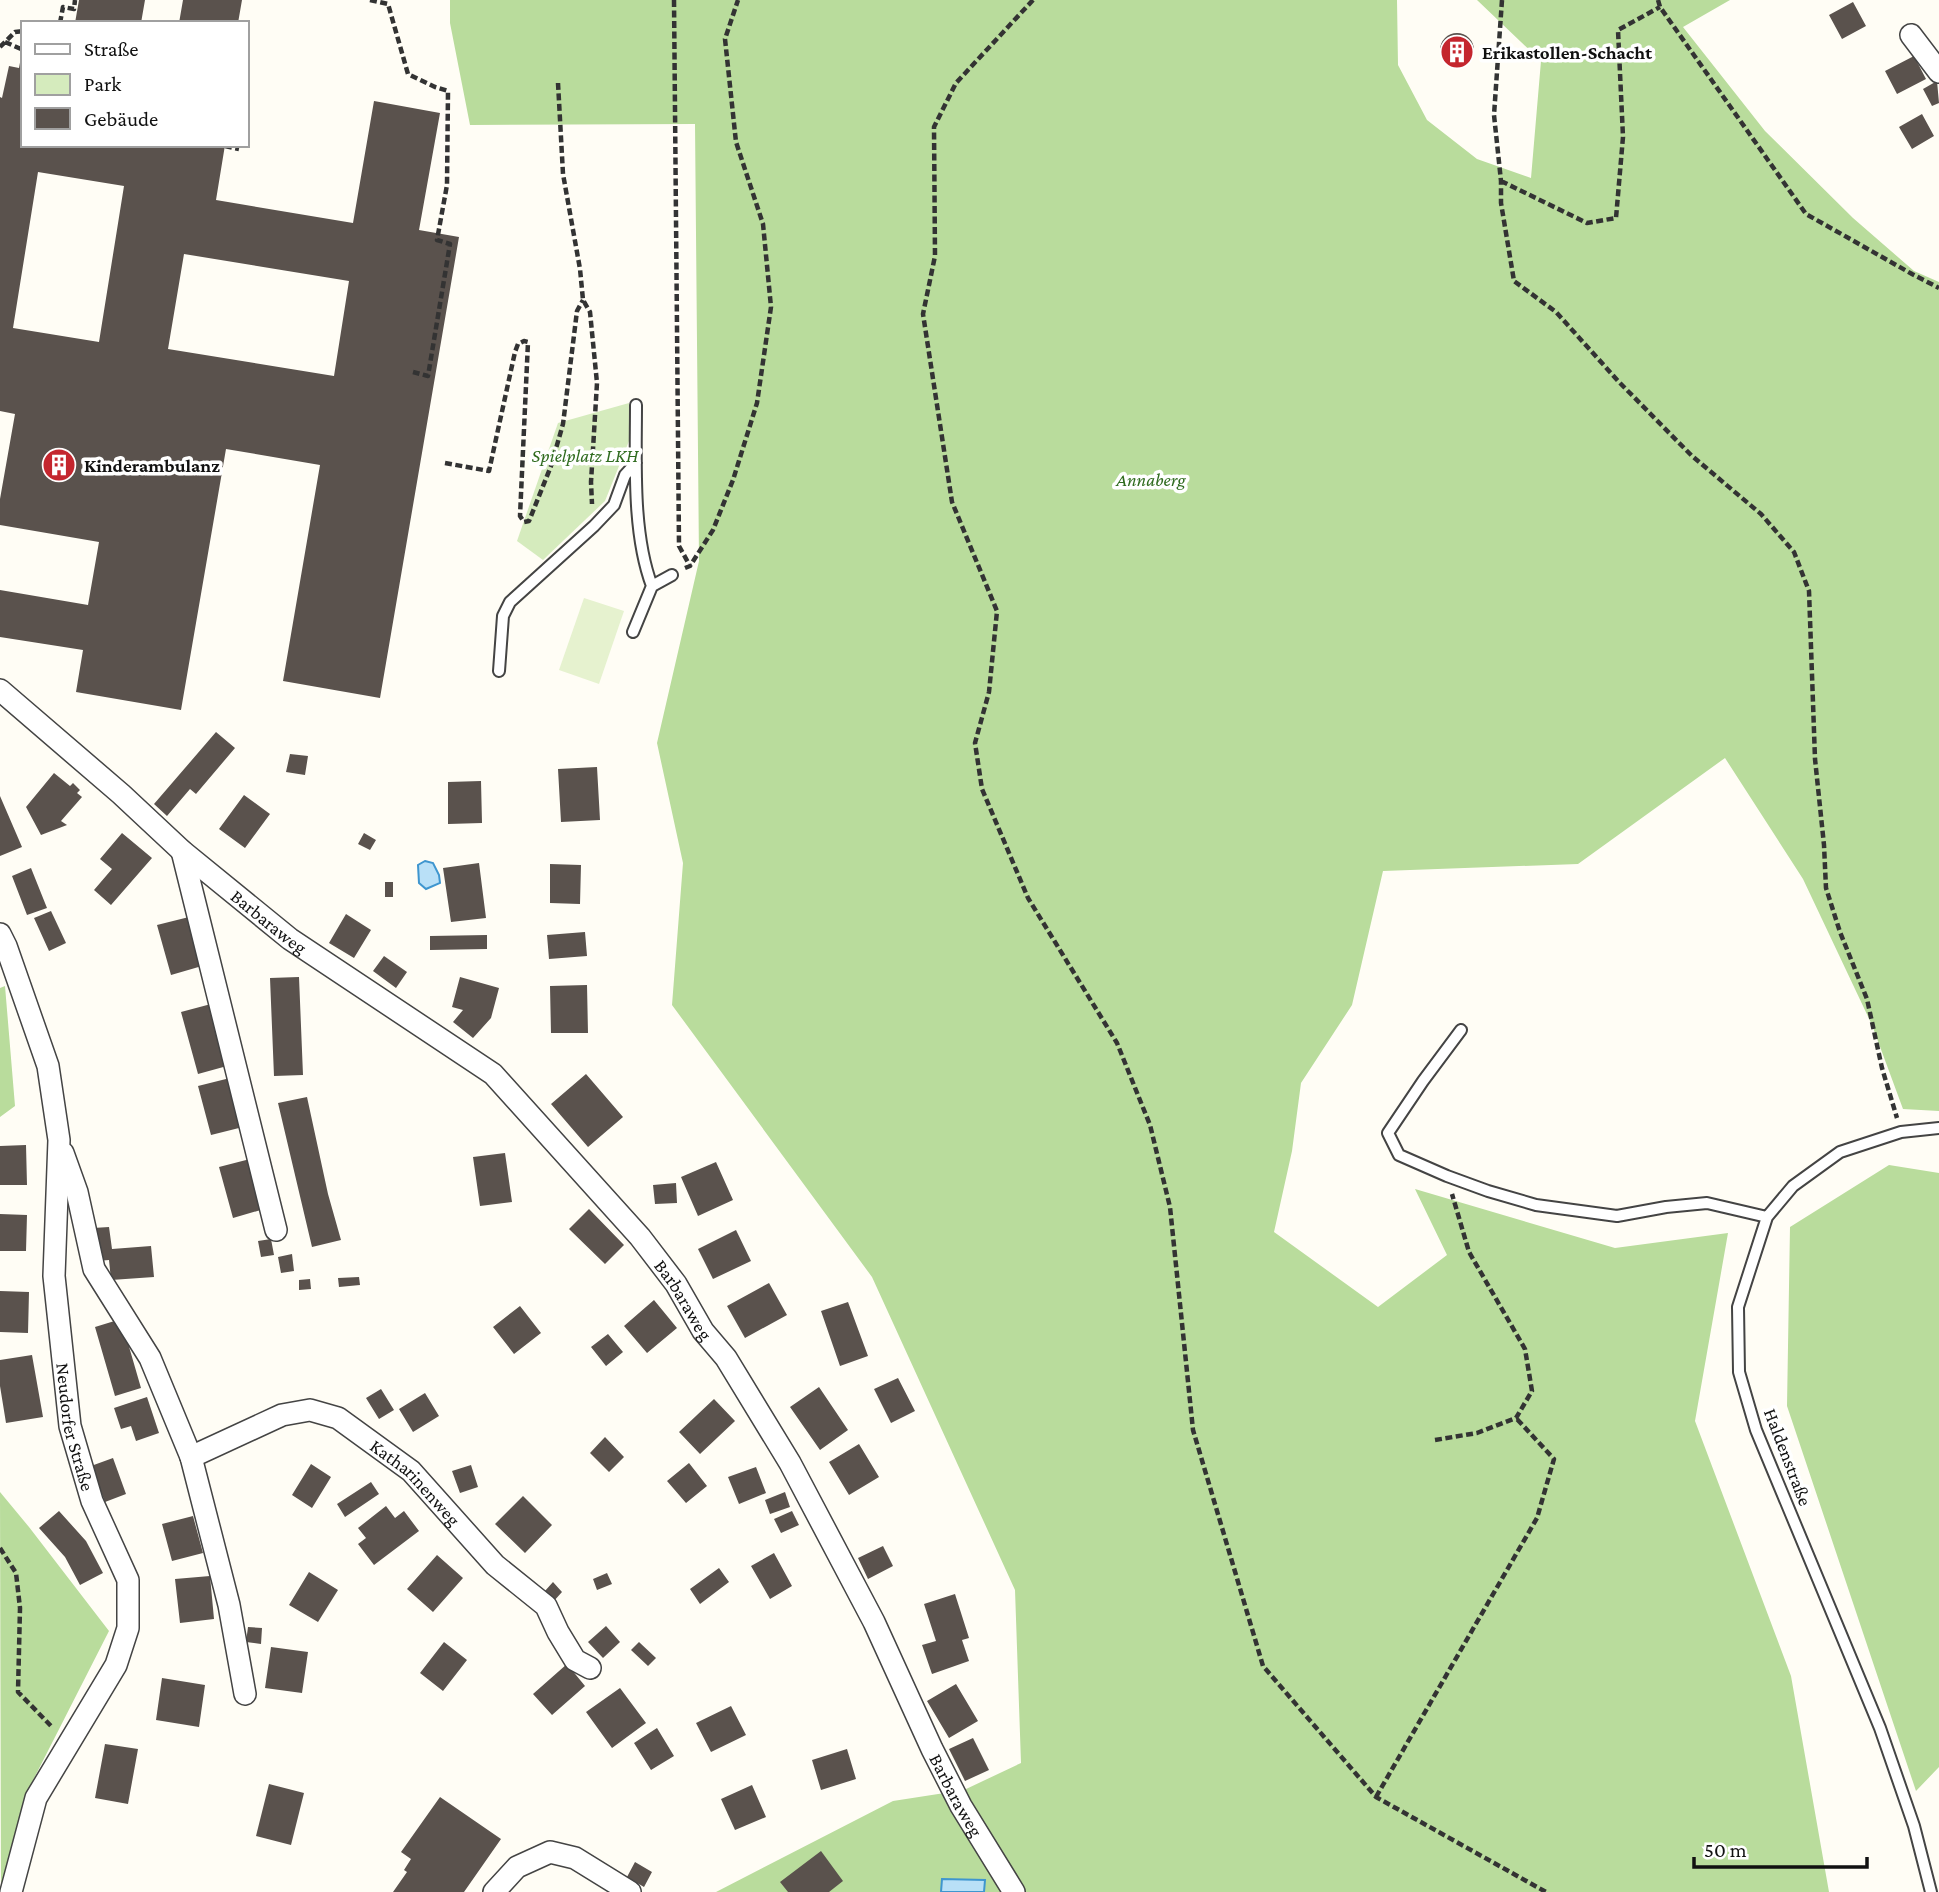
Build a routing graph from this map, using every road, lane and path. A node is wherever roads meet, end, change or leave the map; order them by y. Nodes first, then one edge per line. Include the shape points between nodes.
1 (75, 0) edge
2 (370, 0) edge
3 (674, 0) edge
4 (738, 0) edge
5 (1033, 0) edge
6 (1502, 0) edge
7 (1658, 0) edge
8 (1660, 7) junction
9 (60, 21) edge
10 (21, 31) edge
11 (1911, 35) dead end
12 (5, 42) junction
13 (0, 47) edge
14 (21, 49) edge
15 (1939, 72) edge
16 (558, 83) dead end
17 (230, 147) edge
18 (239, 149) dead end
19 (1501, 181) junction
20 (1939, 288) edge
21 (583, 300) junction
22 (413, 372) dead end
23 (636, 405) dead end
24 (445, 463) dead end
25 (636, 463) junction
26 (594, 526) junction
27 (690, 566) junction
28 (672, 575) joint
29 (652, 586) junction
30 (633, 632) dead end
31 (499, 671) dead end
32 (0, 690) edge
33 (182, 851) junction
34 (0, 934) edge
35 (1461, 1030) dead end
36 (1939, 1128) edge
37 (1901, 1132) junction
38 (59, 1140) junction
39 (1447, 1176) junction
40 (1767, 1217) junction
41 (276, 1230) dead end
42 (1516, 1418) junction
43 (1435, 1440) dead end
44 (191, 1457) junction
45 (0, 1548) edge
46 (590, 1668) dead end
47 (245, 1694) dead end
48 (69, 1743) junction
49 (1376, 1797) junction
50 (1939, 1890) edge
51 (11, 1892) edge
52 (494, 1892) edge
53 (630, 1892) edge
54 (1014, 1892) edge
55 (1546, 1892) edge
56 (1931, 1892) edge

1 - 9 path via 74,9 63,7
2 - 22 path via 388,5 408,74 448,91 447,185 437,240 450,244 428,376
3 - 27 path via 679,546
4 - 27 path via 725,39 736,142 764,224 771,307 757,403 741,455 713,530
5 - 49 path via 956,83 934,127 935,256 923,314 952,502 997,611 989,692 975,743 982,789 1028,898 1117,1042 1150,1125 1170,1207 1193,1430 1263,1666
6 - 19 path via 1494,115
7 - 8 path
8 - 19 path via 1618,30 1623,137 1616,218 1587,223
8 - 20 path via 1806,214
10 - 12 path
11 - 15 street
12 - 13 path
12 - 14 path
16 - 21 path via 563,174
17 - 18 path
19 - 37 path via 1514,281 1556,312 1692,456 1761,514 1794,552 1810,591 1815,759 1826,888 1867,999
21 - 24 path via 577,311 563,424 529,521 520,516 528,342 519,344 515,352 489,471
21 - 26 path via 590,312 597,383 591,482
23 - 25 lane
25 - 26 lane via 625,475 614,505
25 - 29 lane via 644,564
26 - 31 lane via 510,602 503,616
27 - 28 path
28 - 29 lane
29 - 30 lane
32 - 33 street, Barbaraweg
33 - 41 street
33 - 54 street, Barbaraweg via 290,939 493,1074 640,1237 726,1358 790,1463 874,1622 961,1806
34 - 38 street, Neudorfer Straße via 48,1066
35 - 39 lane via 1388,1133 1399,1155
36 - 37 lane, Haldenstraße
37 - 40 lane, Haldenstraße via 1840,1152 1793,1186
38 - 44 street via 77,1192 94,1269 150,1358
38 - 48 street, Neudorfer Straße via 54,1276 70,1426 92,1501 128,1580 128,1628 116,1665
39 - 40 lane via 1536,1205 1617,1216 1707,1203
39 - 42 path via 1469,1252 1525,1349 1532,1391
40 - 56 lane, Haldenstraße via 1738,1307 1740,1372 1756,1430 1880,1728
42 - 43 path via 1477,1433
42 - 49 path via 1554,1459 1537,1518
44 - 46 street, Katharinenweg via 282,1415 310,1410 338,1418 411,1471 495,1565 546,1606 575,1660
44 - 47 street via 229,1605
45 - 48 path via 16,1573 18,1692
48 - 51 street, Neudorfer Straße via 36,1798
49 - 55 path
50 - 56 lane
52 - 53 street via 517,1867 550,1852 575,1858

